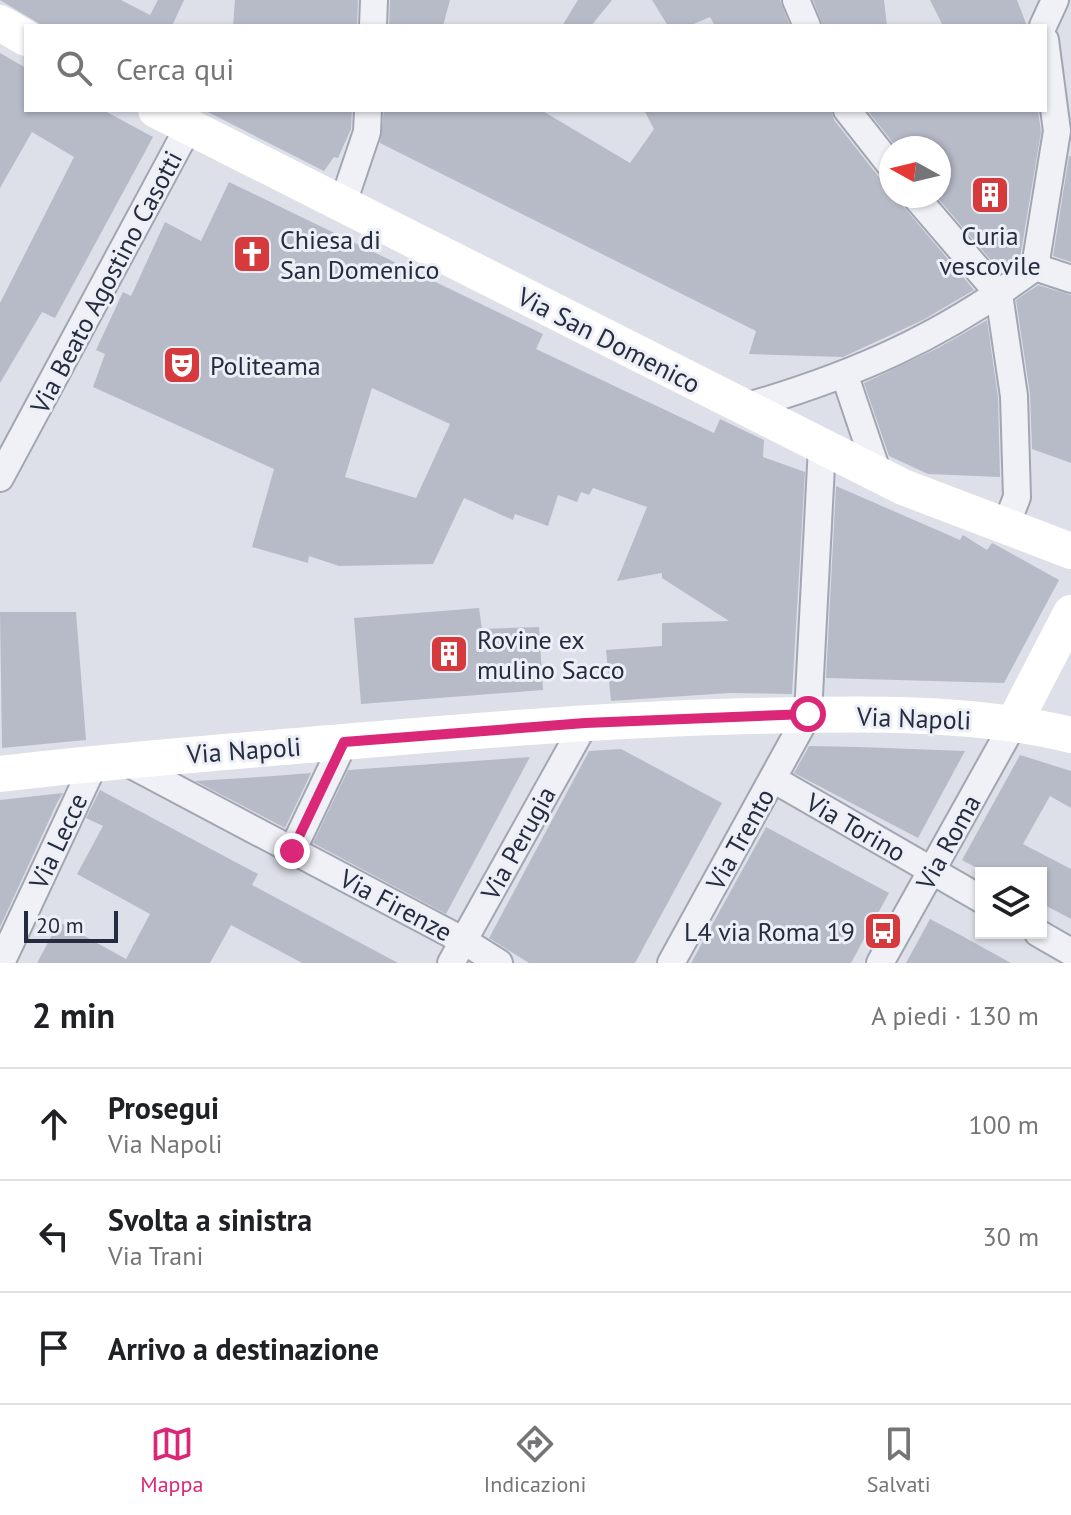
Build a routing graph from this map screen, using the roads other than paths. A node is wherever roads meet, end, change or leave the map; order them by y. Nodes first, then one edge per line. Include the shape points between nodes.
1 (374, 0) edge
2 (796, 0) edge
3 (0, 23) edge
4 (373, 24) edge
5 (806, 24) edge
6 (1047, 24) edge
7 (24, 37) edge
8 (160, 112) edge
9 (368, 112) edge
10 (849, 112) edge
11 (188, 128) junction
12 (1064, 133) edge
13 (879, 151) edge
14 (343, 203) junction
15 (925, 208) edge
16 (1035, 267) junction
17 (1071, 279) edge
18 (999, 294) junction
19 (845, 376) junction
20 (741, 408) junction
21 (822, 447) junction
22 (878, 474) junction
23 (0, 478) edge
24 (1005, 528) junction
25 (1071, 551) edge
26 (1071, 613) edge
27 (808, 714) junction
28 (1015, 721) junction
29 (585, 723) junction
30 (1071, 735) edge
31 (344, 742) junction
32 (108, 761) junction
33 (0, 774) edge
34 (773, 779) junction
35 (292, 851) junction
36 (933, 870) junction
37 (975, 895) edge
38 (1047, 938) edge
39 (458, 952) edge
40 (1071, 952) edge
41 (1, 963) edge
42 (499, 963) edge
43 (671, 963) edge
44 (880, 963) edge

1 - 4 street
2 - 5 street
3 - 7 street
6 - 12 street
8 - 11 street, Via San Domenico
9 - 14 street via 367,132
10 - 13 street
11 - 14 street, Via San Domenico
11 - 23 street, Via Beato Agostino Casotti
12 - 16 street
14 - 20 street, Via San Domenico
15 - 18 street
16 - 17 street
16 - 18 street
18 - 19 street via 903,351
18 - 24 street via 1014,396 1017,497
19 - 20 street
19 - 22 street
20 - 21 street, Via San Domenico
21 - 22 street, Via San Domenico
21 - 27 street
22 - 24 street, Via San Domenico
24 - 25 street, Via San Domenico
26 - 28 street
27 - 28 street, Via Napoli
27 - 29 street, Via Napoli
27 - 34 street, Via Trento
28 - 30 street, Via Napoli
28 - 36 street, Via Roma
29 - 31 street, Via Napoli
29 - 39 street, Via Perugia
31 - 32 street, Via Napoli
31 - 35 street
32 - 33 street, Via Napoli
32 - 35 street, Via Firenze
32 - 41 street, Via Lecce
34 - 36 street, Via Torino
34 - 43 street, Via Trento
35 - 39 street, Via Firenze
36 - 37 street, Via Torino
36 - 44 street, Via Roma
38 - 40 street
39 - 42 street, Via Firenze

